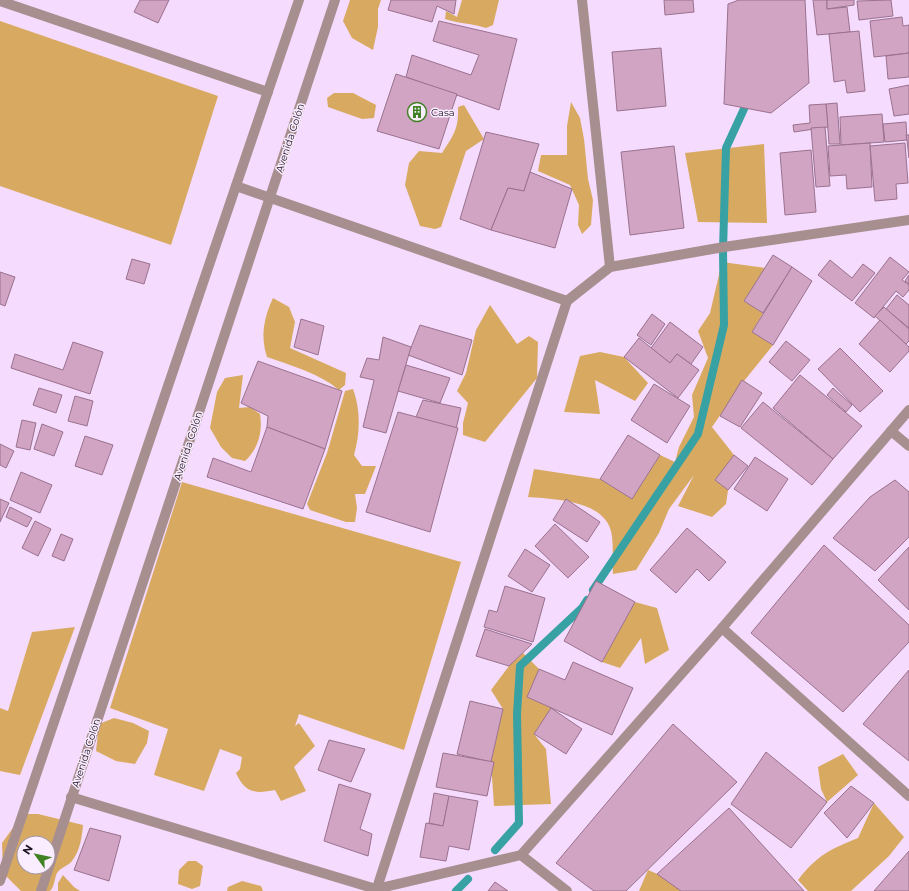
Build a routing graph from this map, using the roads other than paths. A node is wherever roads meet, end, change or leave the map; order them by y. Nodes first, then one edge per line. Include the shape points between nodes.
1 (298, 0) edge
2 (335, 0) edge
3 (582, 0) edge
4 (0, 1) edge
5 (268, 92) junction
6 (236, 186) junction
7 (271, 198) junction
8 (909, 220) edge
9 (610, 267) junction
10 (567, 301) junction
11 (909, 410) edge
12 (891, 431) junction
13 (909, 446) edge
14 (722, 628) junction
15 (909, 796) edge
16 (72, 797) junction
17 (521, 855) junction
18 (0, 881) edge
19 (376, 890) edge
20 (41, 891) edge
21 (566, 891) edge

1 - 5 street
2 - 7 street, Avenida Colón
3 - 9 street
4 - 5 street
5 - 6 street
6 - 7 street
6 - 18 street
7 - 10 street
7 - 16 street, Avenida Colón
8 - 9 street via 724,247
9 - 10 street
10 - 19 street
11 - 12 street
12 - 13 street
12 - 14 street
14 - 15 street
14 - 17 street
16 - 19 street
16 - 20 street, Avenida Colón
17 - 19 street
17 - 21 street

